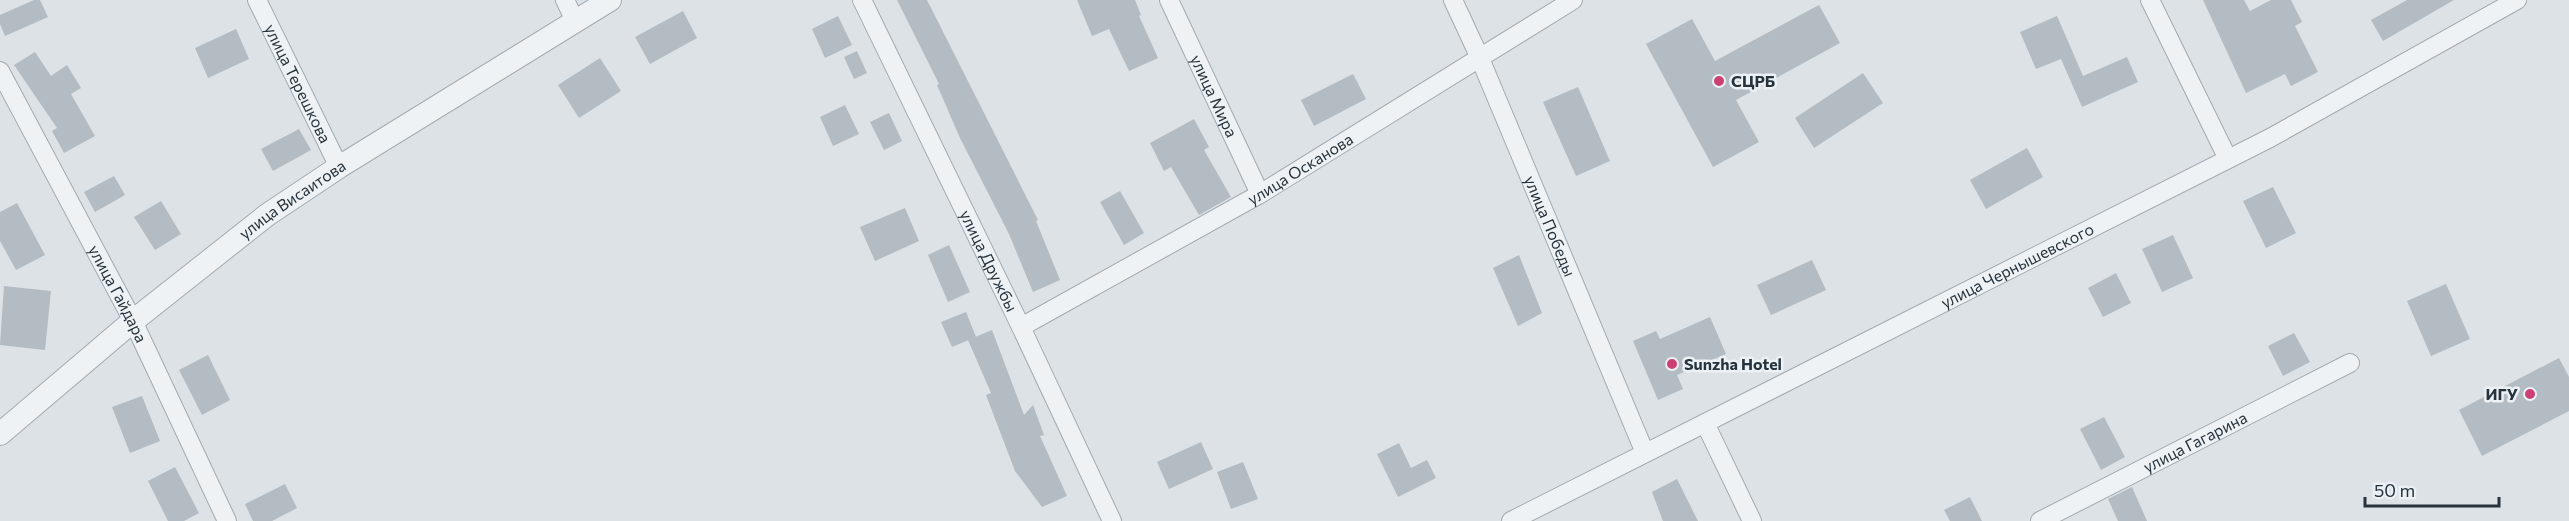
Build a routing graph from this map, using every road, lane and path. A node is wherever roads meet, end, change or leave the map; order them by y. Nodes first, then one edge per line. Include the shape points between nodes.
1 (256, 0) edge
2 (565, 0) edge
3 (610, 0) edge
4 (862, 0) edge
5 (1169, 0) edge
6 (1453, 0) edge
7 (1573, 0) edge
8 (2150, 0) edge
9 (2517, 0) edge
10 (575, 21) junction
11 (1479, 56) junction
12 (0, 71) edge
13 (2228, 159) junction
14 (339, 167) junction
15 (1260, 194) junction
16 (133, 321) junction
17 (1021, 327) junction
18 (2350, 363) dead end
19 (1705, 423) junction
20 (0, 434) edge
21 (1645, 453) junction
22 (227, 521) edge
23 (1112, 521) edge
24 (1511, 521) edge
25 (1752, 521) edge
26 (2040, 521) edge

1 - 14 street, улица Терешкова
2 - 10 street
3 - 10 street, улица Висаитова
4 - 17 street, улица Дружбы
5 - 15 street, улица Мира
6 - 11 street, улица Победы
7 - 11 street, улица Осканова
8 - 13 street
9 - 13 street, улица Чернышевского
10 - 14 street, улица Висаитова
11 - 15 street, улица Осканова
11 - 21 street, улица Победы
12 - 16 street, улица Гайдара
13 - 19 street, улица Чернышевского
14 - 16 street, улица Висаитова via 267,215
15 - 17 street, улица Осканова
16 - 20 street, улица Висаитова
16 - 22 street, улица Гайдара
17 - 23 street, улица Дружбы
18 - 26 street, улица Гагарина
19 - 21 street, улица Чернышевского
19 - 25 street
21 - 24 street, улица Чернышевского

